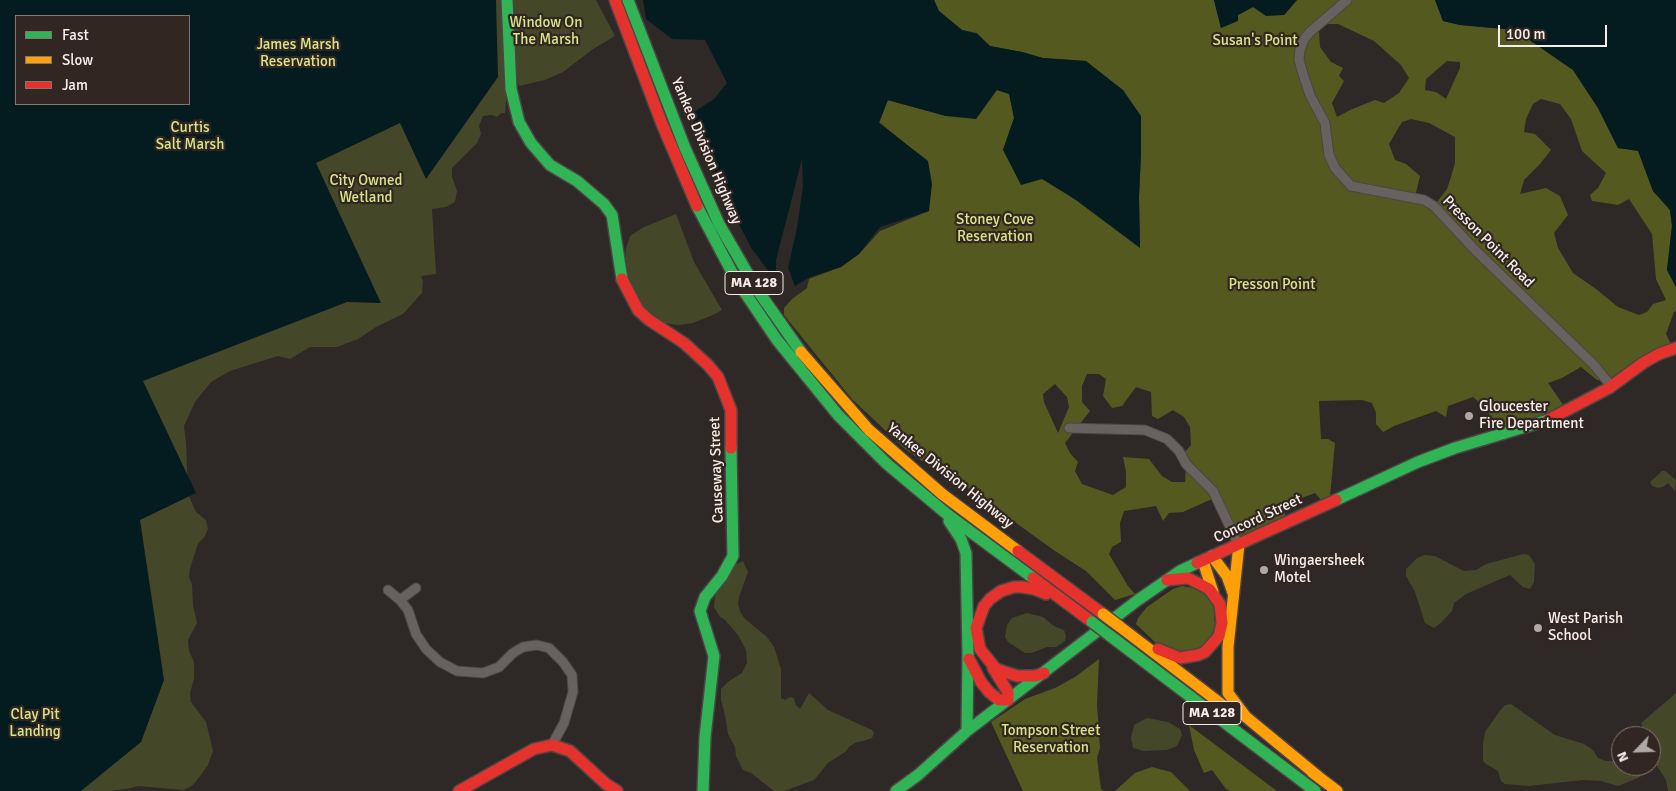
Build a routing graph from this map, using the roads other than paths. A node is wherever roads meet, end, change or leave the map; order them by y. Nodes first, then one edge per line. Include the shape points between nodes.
1 (506, 0) edge
2 (615, 0) edge
3 (628, 0) edge
4 (1347, 0) edge
5 (1676, 348) edge
6 (1612, 387) junction
7 (1069, 428) dead end
8 (887, 464) junction
9 (1238, 544) junction
10 (1208, 558) junction
11 (1166, 580) junction
12 (416, 588) dead end
13 (388, 590) dead end
14 (1214, 593) junction
15 (1233, 596) junction
16 (400, 600) junction
17 (1092, 622) junction
18 (1120, 627) junction
19 (968, 655) junction
20 (991, 665) junction
21 (1044, 673) junction
22 (1008, 700) junction
23 (967, 731) junction
24 (552, 745) junction
25 (1320, 778) junction
26 (458, 791) edge
27 (617, 791) edge
28 (703, 791) edge
29 (896, 791) edge
30 (1315, 791) edge
31 (1337, 791) edge

1 - 28 main road, Causeway Street via 510,89 519,122 531,143 550,164 577,181 612,215 620,275 631,300 649,320 684,343 718,377 732,418 733,556 705,597 700,611 714,656
2 - 8 main road, Yankee Division Highway / MA 128 via 686,182 735,278 805,377
3 - 18 main road, Yankee Division Highway / MA 128, bridge via 684,148 719,224 756,288 801,352 869,430 918,474
4 - 6 street, Presson Point Road via 1310,32 1300,50 1299,60 1310,95 1325,123 1334,168 1351,186 1424,200 1434,206 1594,365
5 - 6 main road, Concord Street via 1643,363
6 - 9 main road, Concord Street via 1553,418 1418,462
7 - 9 street via 1145,430 1168,439 1186,464 1213,491
8 - 17 main road, Yankee Division Highway / MA 128 via 948,515
8 - 19 main road via 948,520 964,546
9 - 10 main road, Concord Street
9 - 15 main road
10 - 11 main road, Concord Street
10 - 14 main road
10 - 15 main road via 1227,576
11 - 14 main road via 1188,578
11 - 21 main road, Concord Street
12 - 16 street
13 - 16 street
14 - 18 main road via 1222,612 1220,632 1210,647 1194,657 1180,658 1168,654
15 - 25 main road via 1227,670 1231,698 1246,717
16 - 24 street via 426,649 457,671 483,673 499,667 523,647 537,645 549,648 572,676 573,692 564,723
17 - 20 main road via 1034,589 1007,589 986,603 977,623 978,644
17 - 30 main road, Yankee Division Highway / MA 128, bridge
18 - 25 main road, Yankee Division Highway / MA 128
19 - 22 main road via 977,676 989,692 998,700
19 - 23 main road
20 - 21 main road via 1017,676
20 - 22 main road via 1008,692
21 - 22 main road, Concord Street
22 - 23 main road, Concord Street
23 - 29 main road, Concord Street
24 - 26 main road via 534,749
24 - 27 main road via 570,751
25 - 31 main road, Yankee Division Highway / MA 128

